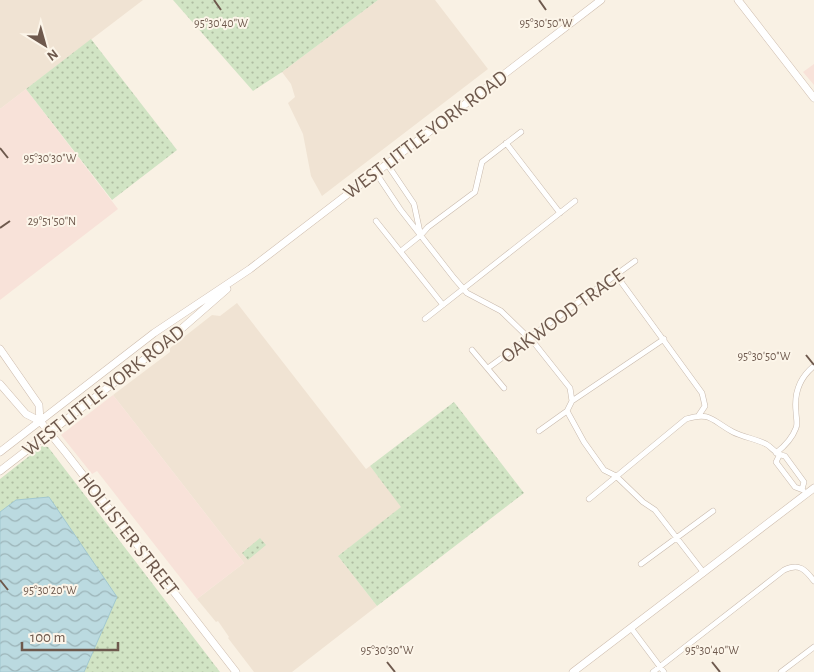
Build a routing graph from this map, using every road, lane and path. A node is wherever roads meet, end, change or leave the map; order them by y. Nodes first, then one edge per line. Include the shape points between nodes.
1 (600, 0) edge
2 (738, 0) edge
3 (814, 98) edge
4 (521, 132) dead end
5 (506, 143) junction
6 (387, 164) junction
7 (376, 173) junction
8 (575, 201) dead end
9 (560, 213) junction
10 (376, 221) dead end
11 (421, 235) junction
12 (401, 251) junction
13 (635, 261) dead end
14 (250, 269) junction
15 (616, 275) junction
16 (463, 288) junction
17 (442, 305) junction
18 (425, 319) dead end
19 (529, 338) junction
20 (664, 339) junction
21 (0, 349) edge
22 (472, 350) dead end
23 (814, 366) edge
24 (488, 368) junction
25 (0, 384) edge
26 (504, 388) dead end
27 (572, 401) junction
28 (567, 410) junction
29 (699, 415) junction
30 (40, 421) junction
31 (539, 431) dead end
32 (49, 432) junction
33 (0, 452) edge
34 (778, 454) junction
35 (0, 471) edge
36 (616, 476) junction
37 (814, 488) edge
38 (804, 491) junction
39 (589, 499) dead end
40 (713, 510) dead end
41 (677, 538) junction
42 (642, 564) dead end
43 (704, 573) junction
44 (814, 580) edge
45 (630, 628) junction
46 (814, 647) edge
47 (660, 666) junction
48 (236, 672) edge
49 (573, 672) edge
50 (653, 672) edge
51 (664, 672) edge
52 (782, 672) edge

1 - 6 main road, WEST LITTLE YORK ROAD
2 - 3 main road
4 - 5 street
5 - 9 street
5 - 11 street via 482,162 475,192
6 - 7 main road, WEST LITTLE YORK ROAD
6 - 11 street via 414,204
7 - 11 street
7 - 14 main road, WEST LITTLE YORK ROAD
8 - 9 street
9 - 16 street
10 - 12 street
11 - 12 street
11 - 16 street
12 - 17 street
13 - 15 street, OAKWOOD TRACE
14 - 30 main road, WEST LITTLE YORK ROAD via 154,333
14 - 32 main road, WEST LITTLE YORK ROAD via 164,344
15 - 19 street, OAKWOOD TRACE
15 - 20 street
16 - 17 street
16 - 19 street via 501,311
17 - 18 street
19 - 24 street, OAKWOOD TRACE
19 - 27 street via 570,388
20 - 27 street
20 - 29 street via 702,393 705,406
21 - 30 main road, HOLLISTER STREET via 39,404
22 - 24 street
23 - 34 street via 802,379 795,394 797,427
24 - 26 street
25 - 30 main road, HOLLISTER STREET via 26,414
27 - 28 street
28 - 31 street
28 - 36 street via 590,453 604,470
29 - 34 street via 710,417 733,432 766,444
29 - 36 street via 686,419
30 - 32 main road, HOLLISTER STREET
30 - 33 main road, WEST LITTLE YORK ROAD
32 - 35 main road, WEST LITTLE YORK ROAD
32 - 48 main road, HOLLISTER STREET
34 - 38 street via 785,456 804,482
34 - 38 street via 776,462 795,487
36 - 39 street
36 - 41 street via 655,510
37 - 38 main road
38 - 43 main road
40 - 41 street
41 - 42 street
41 - 43 street
43 - 45 main road
44 - 47 street via 800,567 784,570
45 - 47 street
45 - 49 main road
46 - 52 street
47 - 50 street
47 - 51 street

